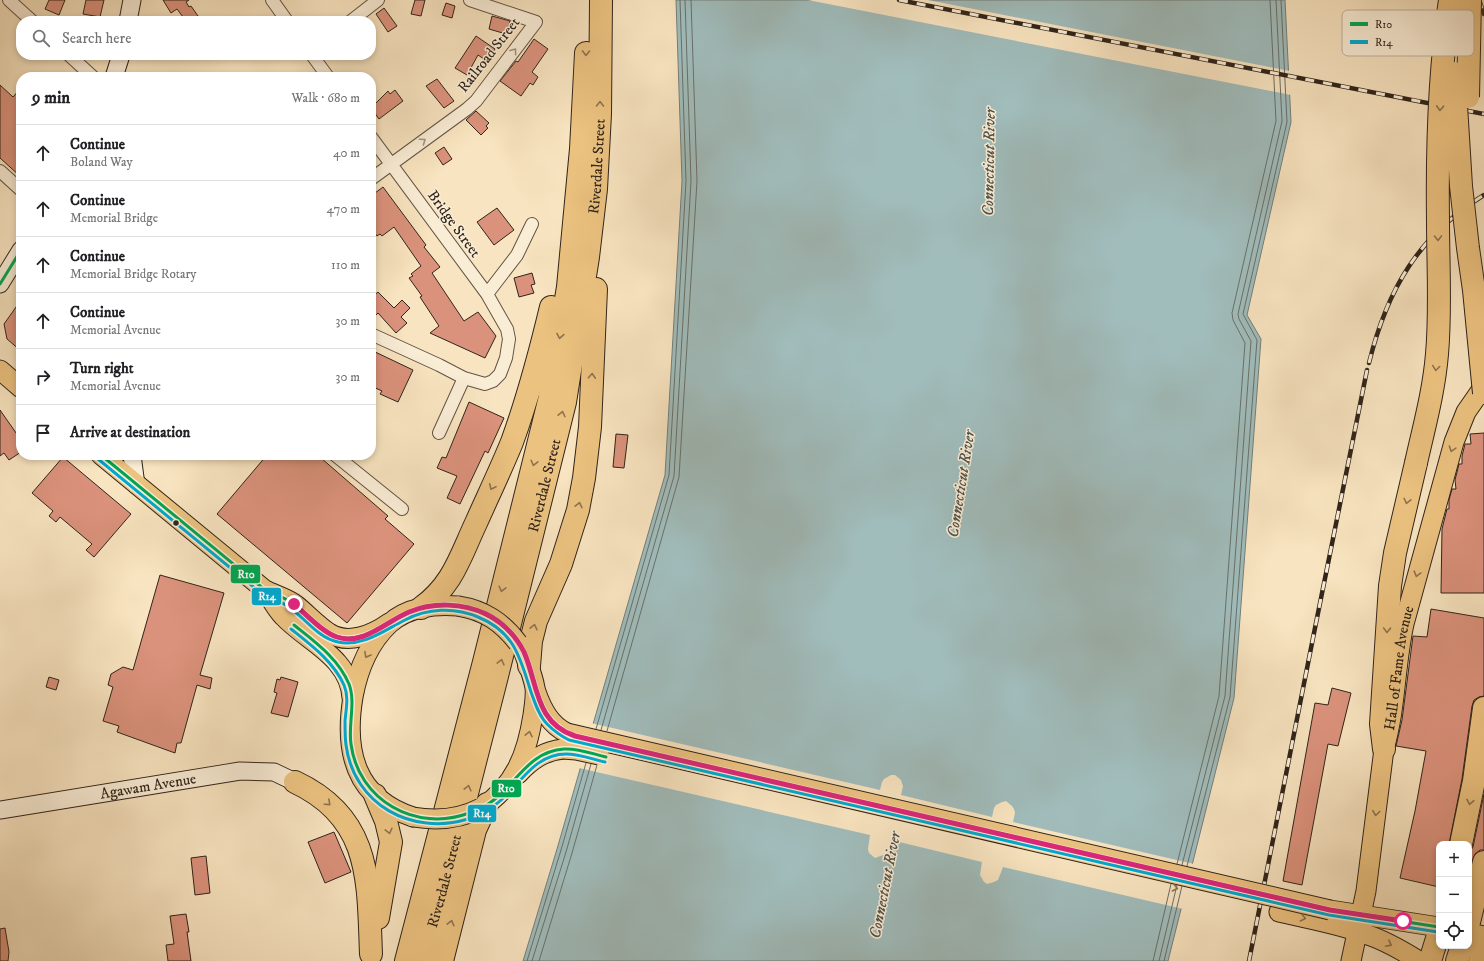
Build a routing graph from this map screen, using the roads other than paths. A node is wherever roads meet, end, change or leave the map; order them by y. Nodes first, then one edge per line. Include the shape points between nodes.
1 (9, 0) edge
2 (132, 0) edge
3 (272, 0) edge
4 (378, 0) edge
5 (470, 0) edge
6 (586, 0) edge
7 (601, 0) edge
8 (1450, 0) edge
9 (1455, 0) edge
10 (1470, 0) edge
11 (1449, 10) edge
12 (1455, 10) edge
13 (1470, 10) edge
14 (27, 16) edge
15 (129, 16) edge
16 (283, 16) edge
17 (357, 16) edge
18 (1443, 56) edge
19 (1454, 56) edge
20 (1469, 56) edge
21 (74, 60) edge
22 (119, 60) edge
23 (316, 60) edge
24 (88, 72) edge
25 (116, 72) edge
26 (324, 72) edge
27 (376, 144) edge
28 (391, 164) junction
29 (0, 171) edge
30 (376, 175) edge
31 (16, 185) edge
32 (587, 185) junction
33 (532, 224) dead end
34 (16, 258) edge
35 (0, 284) edge
36 (1474, 290) junction
37 (487, 294) junction
38 (376, 336) edge
39 (0, 370) edge
40 (464, 378) junction
41 (16, 384) edge
42 (1484, 386) edge
43 (1484, 393) edge
44 (439, 433) dead end
45 (107, 460) edge
46 (133, 460) edge
47 (341, 460) edge
48 (136, 485) junction
49 (402, 509) dead end
50 (265, 590) junction
51 (421, 608) junction
52 (390, 623) junction
53 (529, 666) junction
54 (535, 689) junction
55 (353, 701) junction
56 (1484, 708) edge
57 (565, 741) junction
58 (1384, 748) junction
59 (295, 782) joint
60 (510, 782) junction
61 (375, 795) junction
62 (484, 806) junction
63 (0, 810) edge
64 (1462, 841) edge
65 (1484, 862) edge
66 (1359, 924) junction
67 (1436, 927) edge
68 (1479, 934) edge
69 (1436, 942) edge
70 (1461, 949) edge
71 (371, 957) edge
72 (406, 961) edge
73 (422, 961) edge
74 (442, 961) edge
75 (1352, 961) edge
76 (1419, 961) edge
77 (1430, 961) edge
78 (1457, 961) edge
79 (1480, 961) edge

1 - 14 street
2 - 15 street
3 - 16 street
4 - 17 street
28 -> 5 street, Railroad Street via 476,101 536,22
6 -> 32 highway, Riverdale Street
32 -> 7 highway, Riverdale Street via 600,114
8 -> 11 highway, bridge
9 - 12 highway, bridge
10 - 13 highway, bridge
18 -> 58 highway, bridge via 1437,186 1437,354 1430,402 1395,553 1390,586 1381,724
19 - 36 highway, bridge via 1458,142 1466,235
20 - 36 highway, bridge via 1468,110 1475,224
21 - 24 street
22 - 25 street
23 - 26 street
27 - 28 street, Bridge Street
28 - 30 street, Railroad Street
28 - 37 street, Bridge Street
29 - 31 street
32 -> 51 highway via 512,442 448,581 434,598
53 -> 32 highway via 536,621 568,542 578,510 587,460 597,275
32 -> 72 highway, Riverdale Street via 549,401
73 -> 32 highway, Riverdale Street via 441,895 565,402 588,257
33 - 37 street via 517,255
34 - 35 street
36 - 43 highway, bridge
37 - 40 street, Bridge Street via 508,332 504,366 497,378 489,383
38 - 40 street
39 - 41 main road
40 - 44 street
42 -> 58 main road, Hall of Fame Avenue via 1466,412 1447,466 1405,618
45 - 48 main road
46 - 48 street
47 - 49 street
48 - 50 main road
50 - 52 main road via 294,604 328,632 341,638 364,636
50 - 55 main road via 283,616 338,664 350,686
51 - 52 main road
51 - 53 main road, bridge via 458,606 491,617 504,626 518,643
52 -> 55 main road via 374,642 363,662 357,677
53 - 54 main road
54 - 57 main road via 548,718
60 -> 54 main road via 527,745
55 - 61 main road via 350,735 353,757 362,777
56 -> 64 highway via 1474,782
57 - 60 main road via 535,758
57 - 66 main road, bridge via 576,750
58 -> 66 main road, Hall of Fame Avenue via 1366,891
59 - 63 street, Agawam Avenue via 274,772 240,771
59 -> 71 highway via 331,805 343,819 363,856 370,904
60 - 62 main road
61 - 62 main road, bridge via 393,809 413,816 437,819 465,814
61 -> 71 highway via 386,821 391,842
74 -> 62 highway via 475,830
65 - 68 highway
66 - 67 main road
66 - 75 main road, Hall of Fame Avenue
66 -> 76 main road
68 - 79 highway
69 - 77 highway
70 - 78 highway

